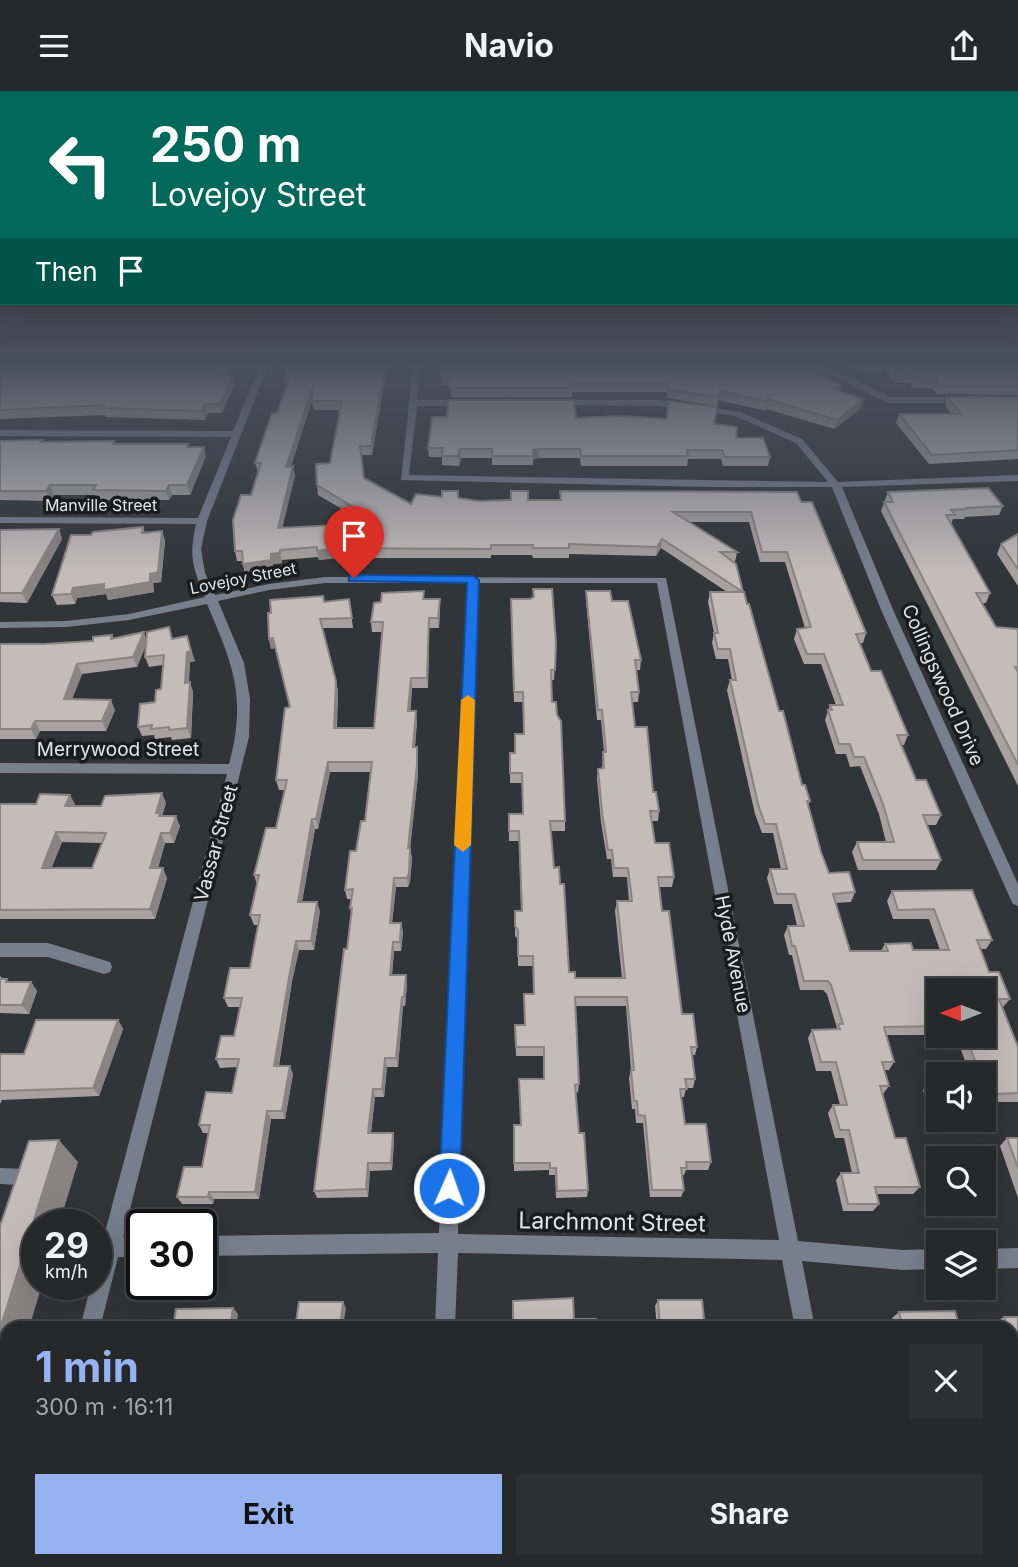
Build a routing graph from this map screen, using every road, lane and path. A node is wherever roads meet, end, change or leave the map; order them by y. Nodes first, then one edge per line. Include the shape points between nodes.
1 (238, 434) edge
2 (409, 435) edge
3 (785, 435) edge
4 (1018, 478) edge
5 (836, 485) junction
6 (0, 520) edge
7 (202, 521) junction
8 (473, 580) junction
9 (662, 580) joint
10 (210, 600) junction
11 (0, 625) edge
12 (0, 768) edge
13 (236, 769) junction
14 (1018, 900) edge
15 (0, 950) edge
16 (104, 967) dead end
17 (0, 1176) edge
18 (17, 1203) edge
19 (112, 1243) edge
20 (447, 1243) junction
21 (217, 1246) edge
22 (790, 1250) junction
23 (1018, 1258) edge
24 (926, 1259) edge
25 (996, 1259) edge
26 (97, 1300) edge
27 (92, 1321) edge
28 (445, 1321) edge
29 (804, 1321) edge

1 - 7 street, Vassar Street
2 - 5 street via 404,478
3 - 5 street, Collingswood Drive via 799,441
4 - 5 street
5 - 14 street, Collingswood Drive
6 - 7 street, Manville Street
7 - 10 street, Vassar Street via 196,549
8 - 9 street, Lovejoy Street
8 - 10 street, Lovejoy Street via 326,580
8 - 20 street
9 - 22 street, Hyde Avenue
10 - 11 street, Lovejoy Street via 94,622
10 - 13 street, Vassar Street via 238,663 244,699
12 - 13 street, Merrywood Street
13 - 19 street, Vassar Street
15 - 16 street via 48,950
17 - 18 lane via 26,1177
20 - 21 street, Larchmont Street
20 - 22 street, Larchmont Street
20 - 28 street
22 - 24 street, Larchmont Street
22 - 29 street, Hyde Avenue
23 - 25 street
26 - 27 street, Vassar Street

